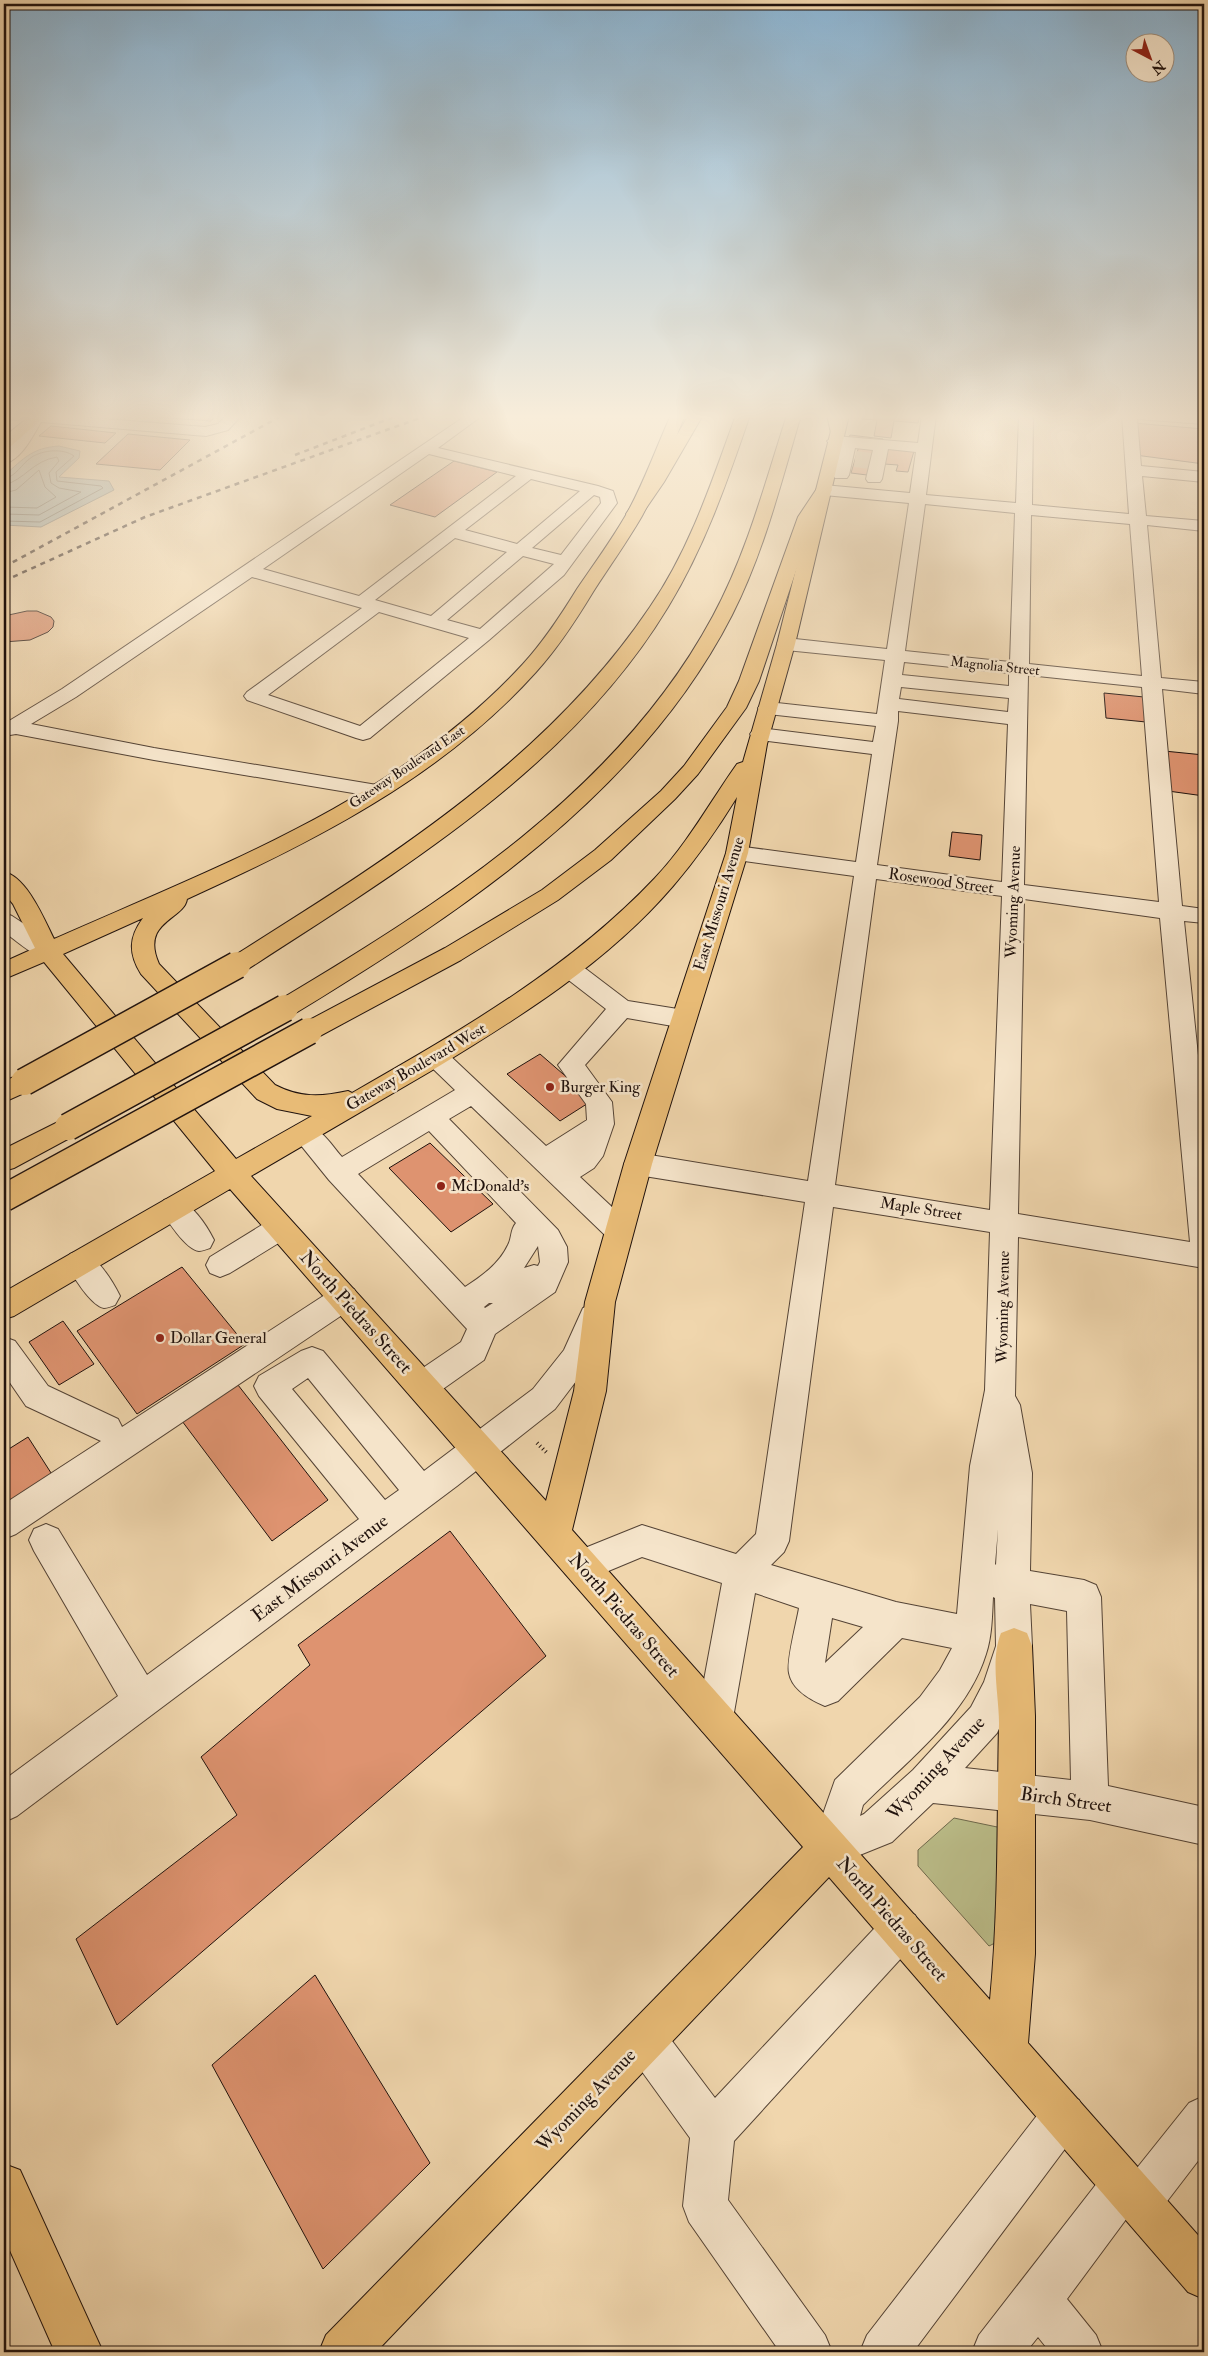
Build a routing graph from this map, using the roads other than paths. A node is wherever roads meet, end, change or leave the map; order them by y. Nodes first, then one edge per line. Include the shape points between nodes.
1 (315, 525) edge
2 (461, 525) edge
3 (550, 525) edge
4 (593, 525) edge
5 (627, 525) edge
6 (703, 525) edge
7 (760, 525) edge
8 (803, 525) edge
9 (832, 525) edge
10 (914, 525) edge
11 (1024, 525) edge
12 (1137, 525) edge
13 (452, 532) junction
14 (520, 550) junction
15 (566, 562) junction
16 (249, 571) junction
17 (369, 604) junction
18 (434, 622) junction
19 (483, 636) junction
20 (786, 644) junction
21 (896, 655) junction
22 (1019, 669) junction
23 (893, 680) junction
24 (1153, 683) junction
25 (1204, 688) edge
26 (1019, 693) junction
27 (768, 708) junction
28 (889, 713) junction
29 (1018, 719) junction
30 (8, 729) edge
31 (759, 739) junction
32 (884, 749) junction
33 (377, 791) junction
34 (737, 853) junction
35 (867, 871) junction
36 (4, 879) edge
37 (192, 886) junction
38 (1014, 890) junction
39 (1171, 911) junction
40 (1204, 916) edge
41 (4, 921) edge
42 (48, 951) junction
43 (570, 969) junction
44 (4, 971) edge
45 (621, 1008) junction
46 (684, 1019) junction
47 (436, 1057) junction
48 (14, 1087) edge
49 (473, 1092) junction
50 (369, 1095) junction
51 (425, 1121) junction
52 (304, 1133) junction
53 (4, 1161) edge
54 (638, 1164) junction
55 (553, 1168) junction
56 (340, 1172) junction
57 (233, 1174) junction
58 (821, 1193) junction
59 (4, 1198) edge
60 (174, 1208) junction
61 (1004, 1222) junction
62 (280, 1228) junction
63 (619, 1231) junction
64 (200, 1240) dead end
65 (1204, 1244) edge
66 (1204, 1256) edge
67 (80, 1262) junction
68 (220, 1265) dead end
69 (105, 1296) dead end
70 (344, 1298) junction
71 (473, 1298) junction
72 (600, 1302) junction
73 (4, 1307) edge
74 (483, 1326) junction
75 (4, 1350) edge
76 (422, 1386) junction
77 (1001, 1390) junction
78 (107, 1429) dead end
79 (479, 1450) junction
80 (421, 1492) junction
81 (382, 1522) junction
82 (4, 1523) edge
83 (554, 1534) junction
84 (46, 1540) dead end
85 (582, 1566) junction
86 (740, 1573) junction
87 (976, 1577) junction
88 (1013, 1585) junction
89 (818, 1597) junction
90 (896, 1619) junction
91 (973, 1635) junction
92 (1014, 1646) junction
93 (142, 1700) junction
94 (715, 1718) junction
95 (926, 1783) junction
96 (1015, 1793) junction
97 (1090, 1800) junction
98 (4, 1802) edge
99 (1204, 1826) edge
100 (830, 1848) junction
101 (901, 1929) junction
102 (645, 2040) junction
103 (1006, 2048) junction
104 (1064, 2115) junction
105 (1204, 2118) edge
106 (713, 2132) junction
107 (4, 2186) edge
108 (1131, 2193) junction
109 (1204, 2276) edge
110 (1038, 2299) junction
111 (79, 2352) edge
112 (343, 2352) edge
113 (808, 2352) edge
114 (884, 2352) edge
115 (996, 2352) edge
116 (1078, 2352) edge

1 - 16 street
2 - 13 street
3 - 14 street
4 - 15 street
5 - 33 main road, Gateway Boulevard East via 559,631 530,668 476,720
6 - 48 main road, bridge via 644,632 577,712 494,790 442,830 237,965
7 - 53 main road, bridge via 722,617 697,660 627,749 566,811 505,861 349,971
8 - 59 main road, bridge via 749,681 736,708 691,770 603,855 550,895 453,954
9 - 20 main road, East Missouri Avenue
10 - 21 street
11 - 22 street, Wyoming Avenue
12 - 24 street
13 - 14 street
13 - 17 street
14 - 15 street
14 - 18 street
15 - 19 street
16 - 17 street
16 - 30 street via 77,688
17 - 18 street
17 - 19 street via 254,696 363,734
18 - 19 street
20 - 21 street, Magnolia Street
20 - 27 main road, East Missouri Avenue
21 - 22 street, Magnolia Street
21 - 23 street
22 - 24 street, Magnolia Street
22 - 26 street, Wyoming Avenue
23 - 26 street
23 - 28 street
24 - 25 street, Magnolia Street
24 - 39 street
26 - 29 street, Wyoming Avenue
27 - 28 street
27 - 31 main road, East Missouri Avenue
28 - 29 street
28 - 32 street
29 - 38 street, Wyoming Avenue
30 - 33 street
31 - 32 street
31 - 34 main road, East Missouri Avenue
31 - 43 main road, Gateway Boulevard West via 718,816 681,864 644,903
32 - 35 street
33 - 37 main road, Gateway Boulevard East via 307,832
34 - 35 street, Rosewood Street
34 - 46 main road, East Missouri Avenue
35 - 38 street, Rosewood Street
35 - 58 street
36 - 42 main road, North Piedras Street via 23,901
37 - 42 main road, Gateway Boulevard East
37 - 50 main road via 153,921 145,933 141,945 149,968 266,1092 291,1105 331,1106
38 - 39 street, Rosewood Street
38 - 61 street, Wyoming Avenue
39 - 40 street, Rosewood Street
39 - 65 street
41 - 42 street, North Piedras Street
42 - 44 main road, Gateway Boulevard East
42 - 57 main road, North Piedras Street
43 - 45 street
43 - 47 main road, Gateway Boulevard West
45 - 46 street
45 - 55 street via 571,1065 599,1102 601,1124
46 - 54 main road, East Missouri Avenue
47 - 49 street
47 - 50 main road, Gateway Boulevard West
49 - 51 street
49 - 55 street
50 - 52 main road, Gateway Boulevard West
51 - 56 street
51 - 71 street via 525,1232 522,1248 497,1282
51 - 74 street via 553,1246 554,1262 545,1283
52 - 56 street
52 - 57 main road, Gateway Boulevard West
54 - 58 street, Maple Street
54 - 63 main road, East Missouri Avenue
55 - 63 street
56 - 71 street
57 - 60 main road, Gateway Boulevard West
57 - 62 main road, North Piedras Street
58 - 61 street, Maple Street
58 - 86 street via 772,1540
60 - 64 street
60 - 67 main road, Gateway Boulevard West
61 - 66 street, Maple Street
61 - 77 street, Wyoming Avenue
62 - 68 street
62 - 70 main road, North Piedras Street
63 - 72 main road, East Missouri Avenue
67 - 69 street
67 - 73 main road, Gateway Boulevard West
70 - 76 main road, North Piedras Street
70 - 82 street
71 - 74 street
72 - 79 street, East Missouri Avenue via 589,1333 561,1380 544,1398
72 - 83 main road, East Missouri Avenue via 590,1391
74 - 76 street via 473,1351
75 - 78 street via 37,1396
76 - 79 main road, North Piedras Street
77 - 87 street, Wyoming Avenue via 986,1466
77 - 88 street, Wyoming Avenue via 1016,1473
79 - 80 street, East Missouri Avenue
79 - 83 main road, North Piedras Street
80 - 81 street, East Missouri Avenue
80 - 81 street via 312,1360 270,1386
81 - 93 street, East Missouri Avenue
83 - 85 main road, North Piedras Street
84 - 93 street
85 - 86 street via 642,1541
85 - 94 main road, North Piedras Street
86 - 89 street
86 - 94 street
87 - 88 street
87 - 91 street, Wyoming Avenue
88 - 92 street, Wyoming Avenue
88 - 97 street via 1084,1597
89 - 90 street
89 - 90 street via 806,1672 825,1688
90 - 91 street
91 - 100 street, Wyoming Avenue via 969,1653 933,1710 848,1793
92 - 95 street, Wyoming Avenue via 1000,1690 984,1720
92 - 96 main road via 1017,1716
93 - 98 street, East Missouri Avenue
94 - 100 main road, North Piedras Street
95 - 96 street, Birch Street
95 - 100 street, Wyoming Avenue via 878,1828
96 - 97 street, Birch Street
96 - 103 main road via 1015,1954
97 - 99 street, Birch Street
100 - 101 main road, North Piedras Street
100 - 102 main road, Wyoming Avenue
101 - 103 main road, North Piedras Street
101 - 106 street
102 - 106 street
102 - 112 main road, Wyoming Avenue
103 - 104 main road, North Piedras Street
104 - 108 main road, North Piedras Street
104 - 114 street
105 - 108 street
106 - 113 street via 705,2206
107 - 111 main road
108 - 109 main road, North Piedras Street
108 - 110 street
110 - 115 street
110 - 116 street

